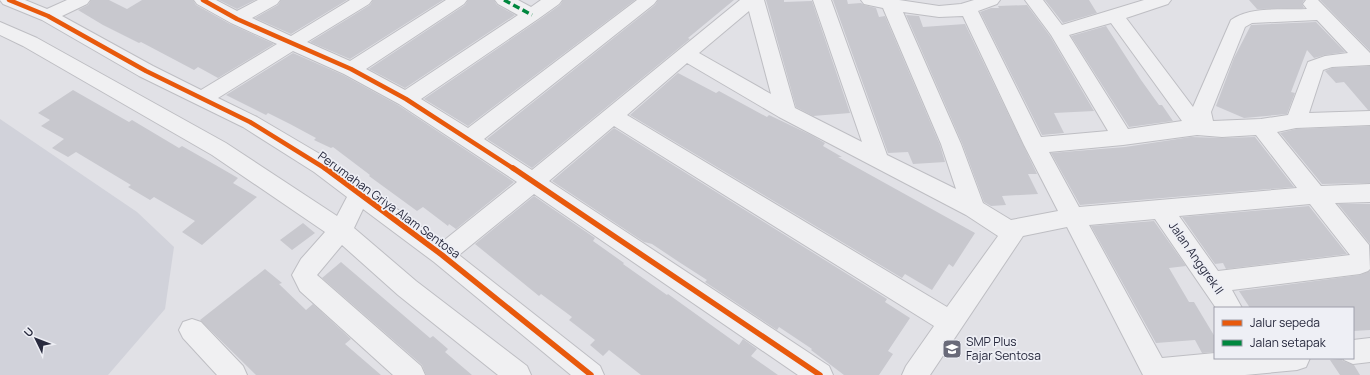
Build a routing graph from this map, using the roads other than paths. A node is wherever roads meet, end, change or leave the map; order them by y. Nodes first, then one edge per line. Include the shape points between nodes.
1 (81, 0) edge
2 (203, 0) edge
3 (271, 0) edge
4 (363, 0) edge
5 (458, 0) edge
6 (504, 0) edge
7 (553, 0) edge
8 (648, 0) edge
9 (751, 0) edge
10 (755, 0) edge
11 (822, 0) edge
12 (870, 0) edge
13 (991, 0) edge
14 (1034, 0) edge
15 (1162, 0) edge
16 (1244, 0) edge
17 (1308, 0) edge
18 (17, 3) edge
19 (890, 3) junction
20 (962, 6) edge
21 (1322, 14) junction
22 (532, 16) junction
23 (1115, 16) junction
24 (1260, 17) junction
25 (54, 19) junction
26 (237, 19) junction
27 (0, 23) edge
28 (0, 28) edge
29 (1058, 32) junction
30 (30, 42) junction
31 (294, 44) junction
32 (686, 54) junction
33 (1367, 59) edge
34 (350, 69) junction
35 (201, 99) junction
36 (406, 99) junction
37 (786, 112) junction
38 (613, 116) junction
39 (1370, 118) edge
40 (1296, 121) junction
41 (1201, 127) junction
42 (1261, 127) junction
43 (1123, 137) junction
44 (469, 139) junction
45 (1035, 144) junction
46 (879, 160) junction
47 (533, 182) junction
48 (360, 193) junction
49 (1370, 193) edge
50 (1315, 195) junction
51 (974, 209) junction
52 (1161, 209) junction
53 (1074, 217) junction
54 (341, 230) junction
55 (1012, 233) junction
56 (442, 255) junction
57 (1212, 282) junction
58 (1229, 307) edge
59 (951, 324) junction
60 (192, 330) dead end
61 (1370, 350) edge
62 (1354, 352) edge
63 (1292, 359) edge
64 (1263, 365) edge
65 (224, 372) edge
66 (1156, 373) edge
67 (412, 375) edge
68 (518, 375) edge
69 (591, 375) edge
70 (820, 375) edge
71 (915, 375) edge

1 - 25 street
2 - 26 street
3 - 26 street
4 - 31 street via 307,33
5 - 34 street
6 - 22 street
7 - 22 street
8 - 44 street
9 - 32 street
10 - 37 street
11 - 46 street
12 - 19 street
13 - 20 street
14 - 29 street
15 - 23 street
16 - 24 street
17 - 21 street
18 - 25 street, Perumahan Griya Alam Sentosa
18 - 27 street
19 - 20 street via 946,11
19 - 51 street via 951,144
20 - 45 street
21 - 24 street
21 - 33 street
22 - 36 street
23 - 29 street
23 - 41 street
24 - 41 street via 1244,18 1237,24 1200,112
25 - 30 street
25 - 35 street, Perumahan Griya Alam Sentosa
26 - 31 street
28 - 30 street
29 - 43 street
30 - 54 street via 219,149
31 - 34 street
31 - 35 street
32 - 37 street
32 - 38 street
33 - 40 street via 1318,64
34 - 36 street
35 - 48 street, Perumahan Griya Alam Sentosa via 250,122 322,166
36 - 44 street
37 - 46 street
38 - 47 street
38 - 59 street
39 - 40 street
40 - 42 street
41 - 42 street
41 - 43 street
42 - 50 street
43 - 45 street
44 - 47 street
45 - 53 street
46 - 51 street
47 - 56 street
47 - 70 street
48 - 54 street
48 - 56 street, Perumahan Griya Alam Sentosa
49 - 50 street
50 - 52 street
50 - 57 street via 1361,252 1363,260 1360,264
51 - 55 street
52 - 53 street
52 - 57 street, Jalan Anggrek II
53 - 55 street via 1020,226
53 - 66 street
54 - 67 street via 304,275 309,284
54 - 68 street via 407,288
55 - 59 street
56 - 69 street, Perumahan Griya Alam Sentosa
57 - 58 street, Jalan Anggrek II
59 - 71 street
60 - 65 street
61 - 62 street
63 - 64 street
64 - 66 street

